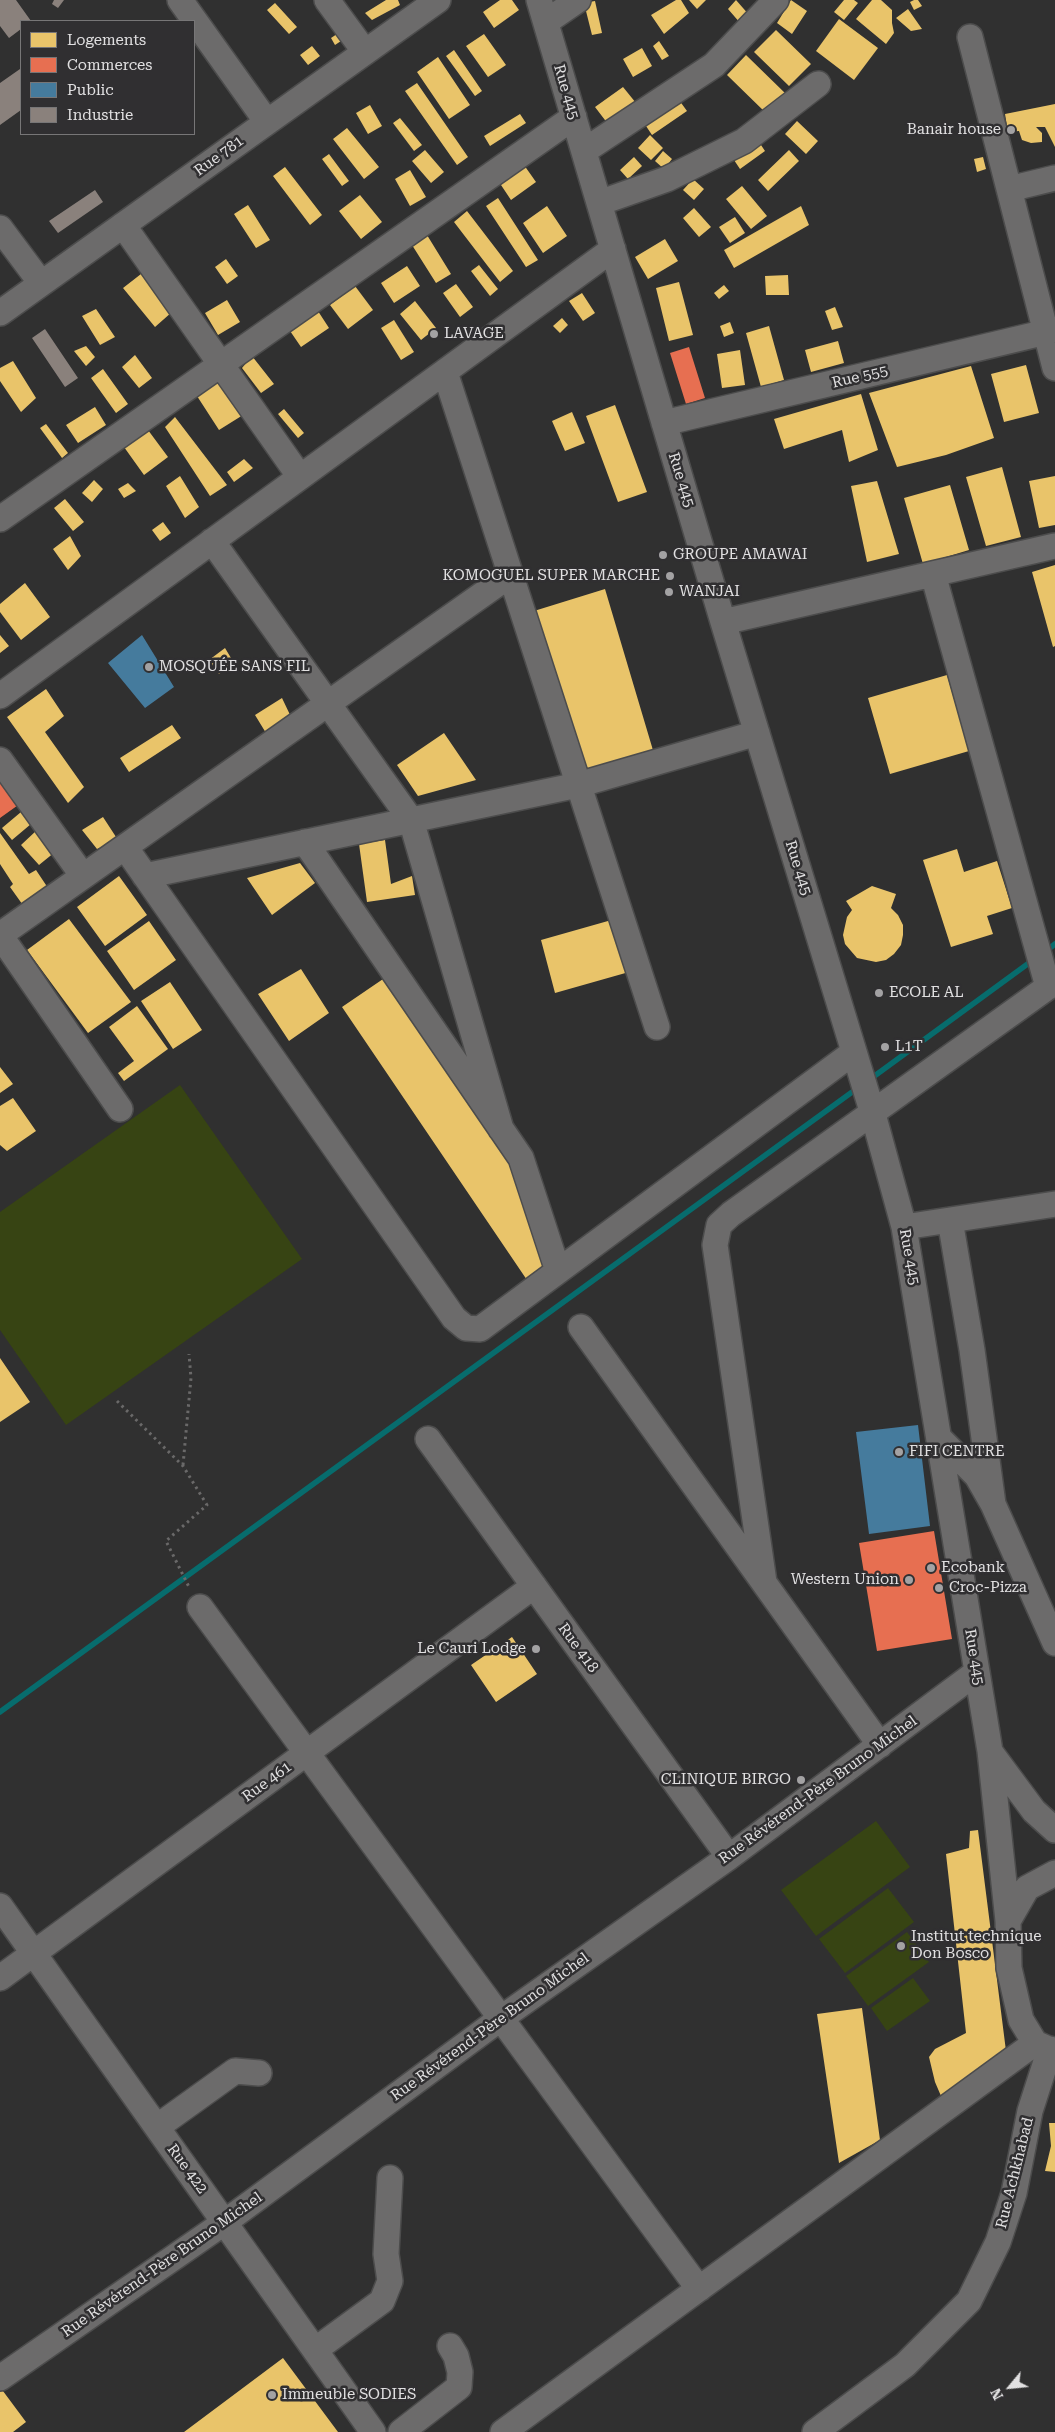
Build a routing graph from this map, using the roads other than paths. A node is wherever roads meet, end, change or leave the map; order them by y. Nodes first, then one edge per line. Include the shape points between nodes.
1 (180, 0) edge
2 (327, 0) edge
3 (438, 0) edge
4 (578, 0) edge
5 (776, 0) edge
6 (543, 11) edge
7 (194, 20) edge
8 (195, 21) edge
9 (970, 38) dead end
10 (366, 52) junction
11 (818, 84) dead end
12 (574, 117) junction
13 (267, 122) junction
14 (584, 150) junction
15 (1055, 178) edge
16 (1009, 189) junction
17 (599, 203) junction
18 (123, 225) junction
19 (0, 228) edge
20 (613, 249) junction
21 (41, 283) junction
22 (0, 312) edge
23 (1050, 331) edge
24 (221, 364) junction
25 (1055, 368) edge
26 (445, 372) junction
27 (664, 423) junction
28 (300, 477) junction
29 (0, 519) edge
30 (212, 541) junction
31 (1055, 546) edge
32 (510, 574) junction
33 (933, 574) junction
34 (724, 622) junction
35 (0, 696) edge
36 (328, 704) junction
37 (757, 733) junction
38 (0, 760) edge
39 (578, 785) junction
40 (411, 820) junction
41 (305, 842) junction
42 (125, 847) junction
43 (83, 876) junction
44 (145, 876) junction
45 (0, 935) edge
46 (1051, 985) edge
47 (657, 1028) dead end
48 (855, 1056) junction
49 (870, 1105) junction
50 (120, 1109) dead end
51 (501, 1129) junction
52 (1055, 1204) edge
53 (950, 1220) junction
54 (904, 1227) junction
55 (558, 1271) junction
56 (581, 1327) dead end
57 (939, 1438) junction
58 (428, 1439) dead end
59 (993, 1504) junction
60 (764, 1582) junction
61 (534, 1586) junction
62 (200, 1607) road end
63 (1055, 1643) edge
64 (977, 1672) junction
65 (880, 1745) junction
66 (990, 1751) junction
67 (306, 1753) junction
68 (1055, 1830) edge
69 (728, 1856) junction
70 (1055, 1873) edge
71 (0, 1906) edge
72 (1008, 1921) junction
73 (34, 1953) junction
74 (0, 1978) edge
75 (500, 2019) junction
76 (1047, 2048) edge
77 (259, 2073) dead end
78 (157, 2127) junction
79 (390, 2178) dead end
80 (224, 2222) junction
81 (699, 2289) junction
82 (450, 2346) dead end
83 (315, 2350) junction
84 (0, 2378) edge
85 (373, 2432) edge
86 (401, 2432) edge
87 (503, 2432) edge
88 (815, 2432) edge

1 - 7 street
2 - 10 street
3 - 10 street, Rue 781
4 - 6 street
5 - 14 street via 714,65
6 - 12 street, Rue 445
8 - 13 street
9 - 16 street
10 - 13 street, Rue 781
11 - 17 street via 744,141 667,179
12 - 14 street, Rue 445
12 - 24 street
13 - 18 street, Rue 781
14 - 17 street, Rue 445
15 - 16 street
16 - 23 street
17 - 20 street, Rue 445
18 - 21 street, Rue 781
18 - 24 street
19 - 21 street
20 - 26 street
20 - 27 street, Rue 445
21 - 22 street, Rue 781
23 - 25 street
23 - 27 street, Rue 555
24 - 28 street
24 - 29 street
26 - 28 street
26 - 32 street
27 - 34 street, Rue 445
28 - 30 street
30 - 35 street
30 - 36 street
31 - 33 street
32 - 36 street
32 - 39 street
33 - 34 street
33 - 46 street
34 - 37 street, Rue 445
36 - 40 street
36 - 42 street
37 - 39 street
37 - 48 street, Rue 445
38 - 43 street
39 - 40 street
39 - 47 street
40 - 41 street
40 - 51 street
41 - 44 street
41 - 51 street
42 - 43 street
42 - 44 street
43 - 45 street
44 - 55 street via 454,1318 466,1328 480,1329
45 - 50 street
46 - 49 street
48 - 49 street, Rue 445
48 - 55 street
49 - 54 street, Rue 445
49 - 60 street via 719,1225 715,1245
51 - 55 street via 521,1158
52 - 53 street
53 - 54 street
53 - 59 street
54 - 57 street, Rue 445
56 - 60 street
57 - 59 street via 977,1476
57 - 64 street, Rue 445
58 - 61 street, Rue 418
59 - 63 street
60 - 65 street
61 - 67 street, Rue 461
61 - 69 street, Rue 418
62 - 67 street
64 - 65 street, Rue Révérend-Père Bruno Michel
64 - 66 street, Rue 445
65 - 69 street, Rue Révérend-Père Bruno Michel
66 - 68 street via 1034,1811
66 - 72 street, Rue 445
67 - 73 street, Rue 461
67 - 75 street
69 - 75 street, Rue Révérend-Père Bruno Michel
70 - 72 street via 1027,1888
71 - 73 street, Rue 422
72 - 76 street, Rue 445 via 1009,1968 1021,2020
73 - 74 street, Rue 461
73 - 78 street, Rue 422
75 - 80 street, Rue Révérend-Père Bruno Michel
75 - 81 street
76 - 81 street
76 - 88 street, Rue Achkhabad via 1030,2111 1014,2193 998,2242 969,2301 905,2366
77 - 78 street via 235,2071
78 - 80 street, Rue 422
79 - 83 street via 386,2254 390,2281 382,2301
80 - 83 street, Rue 422
80 - 84 street, Rue Révérend-Père Bruno Michel
81 - 87 street
82 - 86 street via 460,2372 459,2387
83 - 85 street, Rue 422

